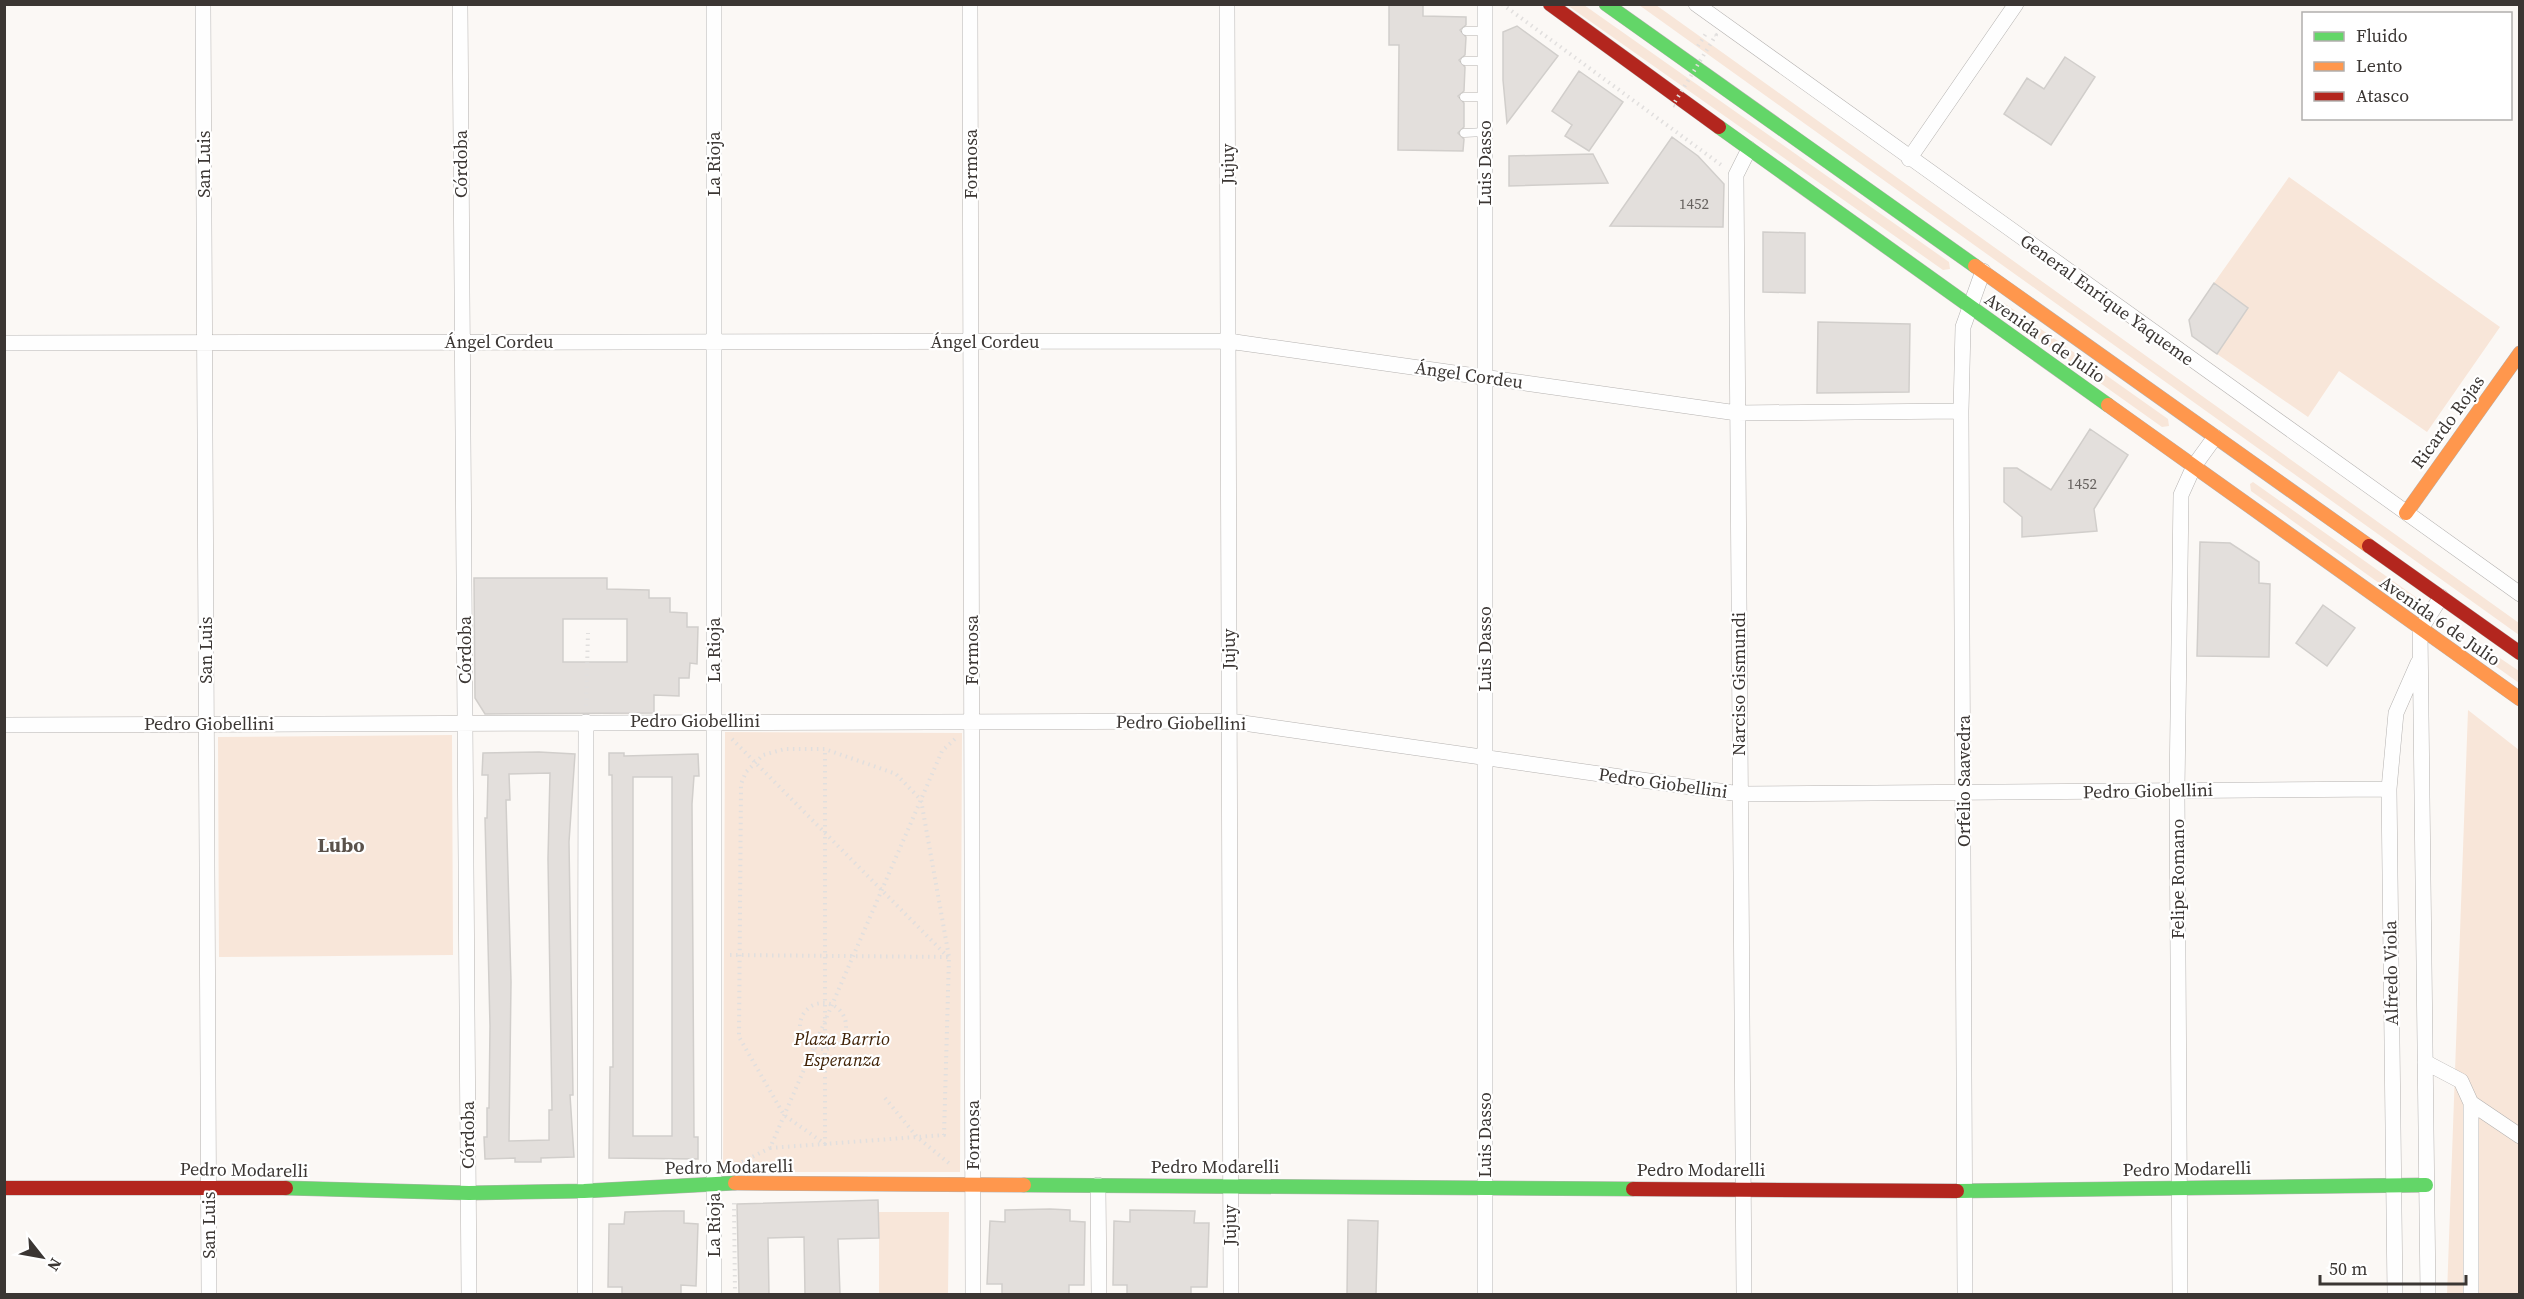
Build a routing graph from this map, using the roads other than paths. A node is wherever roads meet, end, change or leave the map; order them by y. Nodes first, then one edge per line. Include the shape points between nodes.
1 (203, 4) edge
2 (460, 4) edge
3 (714, 4) edge
4 (970, 4) edge
5 (1227, 4) edge
6 (1485, 4) edge
7 (1550, 4) edge
8 (1606, 4) edge
9 (1696, 4) edge
10 (2016, 4) edge
11 (1466, 31) dead end
12 (1485, 31) junction
13 (1465, 61) dead end
14 (1485, 61) junction
15 (1464, 97) dead end
16 (1485, 97) junction
17 (1485, 132) junction
18 (1464, 133) dead end
19 (1749, 149) junction
20 (1909, 159) junction
21 (1983, 271) junction
22 (1970, 307) junction
23 (1228, 341) junction
24 (462, 342) junction
25 (714, 342) junction
26 (971, 342) junction
27 (4, 343) edge
28 (204, 343) junction
29 (2520, 353) edge
30 (2520, 362) edge
31 (1485, 377) junction
32 (1961, 411) junction
33 (1737, 412) junction
34 (2215, 437) junction
35 (2193, 466) junction
36 (2408, 514) junction
37 (2520, 594) edge
38 (2441, 597) junction
39 (2420, 630) junction
40 (2520, 653) edge
41 (2421, 656) junction
42 (2520, 699) edge
43 (465, 721) junction
44 (972, 721) junction
45 (1229, 721) junction
46 (586, 722) junction
47 (714, 722) junction
48 (4, 725) edge
49 (206, 725) junction
50 (1485, 758) junction
51 (2389, 789) junction
52 (2177, 790) junction
53 (1740, 794) junction
54 (1965, 794) junction
55 (2425, 1062) junction
56 (2471, 1103) junction
57 (2520, 1136) edge
58 (714, 1183) junction
59 (973, 1184) junction
60 (1098, 1185) junction
61 (2426, 1185) junction
62 (209, 1186) junction
63 (1230, 1186) junction
64 (2180, 1186) junction
65 (2394, 1186) junction
66 (1485, 1187) junction
67 (4, 1188) edge
68 (1743, 1188) junction
69 (584, 1191) junction
70 (1965, 1191) junction
71 (469, 1192) junction
72 (209, 1294) edge
73 (470, 1294) edge
74 (585, 1294) edge
75 (714, 1294) edge
76 (973, 1294) edge
77 (1099, 1294) edge
78 (1231, 1294) edge
79 (1485, 1294) edge
80 (1744, 1294) edge
81 (1965, 1294) edge
82 (2180, 1294) edge
83 (2395, 1294) edge
84 (2428, 1294) edge
85 (2470, 1294) edge

1 - 28 street, San Luis
2 - 24 street, Córdoba
3 - 25 street, La Rioja
4 - 26 street, Formosa
5 - 23 street, Jujuy
6 - 12 street, Luis Dasso
7 - 19 street, Avenida 6 de Julio
8 - 21 street, Avenida 6 de Julio
9 - 20 street, General Enrique Yaqueme
10 - 20 street
11 - 12 lane
12 - 14 street, Luis Dasso
13 - 14 lane
14 - 16 street, Luis Dasso
15 - 16 lane
16 - 17 street, Luis Dasso
17 - 18 lane
17 - 31 street, Luis Dasso
19 - 22 street, Avenida 6 de Julio
19 - 33 street, Narciso Gismundi via 1736,175
20 - 36 street, General Enrique Yaqueme
21 - 22 street, Orfelio Saavedra
21 - 34 street, Avenida 6 de Julio
22 - 32 street, Orfelio Saavedra via 1963,327
22 - 35 street, Avenida 6 de Julio
23 - 26 street, Ángel Cordeu
23 - 31 street, Ángel Cordeu
23 - 45 street, Jujuy
24 - 25 street, Ángel Cordeu
24 - 28 street, Ángel Cordeu
24 - 43 street, Córdoba
25 - 26 street, Ángel Cordeu
25 - 47 street, La Rioja
26 - 44 street, Formosa
27 - 28 street, Ángel Cordeu
28 - 49 street, San Luis
29 - 36 street, Ricardo Rojas
30 - 36 street, Ricardo Rojas
31 - 33 street, Ángel Cordeu
31 - 50 street, Luis Dasso
32 - 33 street, Ángel Cordeu
32 - 54 street, Orfelio Saavedra
33 - 53 street, Narciso Gismundi
34 - 35 street, Felipe Romano
34 - 38 street, Avenida 6 de Julio
35 - 39 street, Avenida 6 de Julio
35 - 52 street, Felipe Romano via 2181,495
36 - 37 street, General Enrique Yaqueme
38 - 39 street
38 - 40 street, Avenida 6 de Julio
39 - 41 street, Alfredo Viola
39 - 42 street, Avenida 6 de Julio
41 - 51 street, Alfredo Viola via 2397,713
41 - 55 street, Alfredo Viola
43 - 46 street, Pedro Giobellini
43 - 49 street, Pedro Giobellini
43 - 71 street, Córdoba
44 - 45 street, Pedro Giobellini
44 - 47 street, Pedro Giobellini
44 - 59 street, Formosa
45 - 50 street, Pedro Giobellini
45 - 63 street, Jujuy
46 - 47 street, Pedro Giobellini
46 - 69 street
47 - 58 street, La Rioja
48 - 49 street, Pedro Giobellini
49 - 62 street, San Luis
50 - 53 street, Pedro Giobellini
50 - 66 street, Luis Dasso
51 - 52 street, Pedro Giobellini
51 - 65 street, Alfredo Viola
52 - 54 street, Pedro Giobellini
52 - 64 street, Felipe Romano
53 - 54 street, Pedro Giobellini
53 - 68 street, Narciso Gismundi
54 - 70 street, Orfelio Saavedra
55 - 56 street via 2461,1081
55 - 61 street, Alfredo Viola
56 - 57 street
56 - 85 street
58 - 59 street, Pedro Modarelli
58 - 69 street, Pedro Modarelli
58 - 75 street, La Rioja
59 - 60 street, Pedro Modarelli
59 - 76 street, Formosa
60 - 63 street, Pedro Modarelli
60 - 77 street
61 - 65 street, Pedro Modarelli
61 - 84 street, Alfredo Viola
62 - 67 street, Pedro Modarelli
62 - 71 street, Pedro Modarelli
62 - 72 street, San Luis
63 - 66 street, Pedro Modarelli
63 - 78 street, Jujuy
64 - 65 street, Pedro Modarelli
64 - 70 street, Pedro Modarelli
64 - 82 street, Felipe Romano
65 - 83 street, Alfredo Viola
66 - 68 street, Pedro Modarelli
66 - 79 street, Luis Dasso
68 - 70 street, Pedro Modarelli
68 - 80 street, Narciso Gismundi
69 - 71 street, Pedro Modarelli
69 - 74 street
70 - 81 street, Orfelio Saavedra
71 - 73 street, Córdoba

